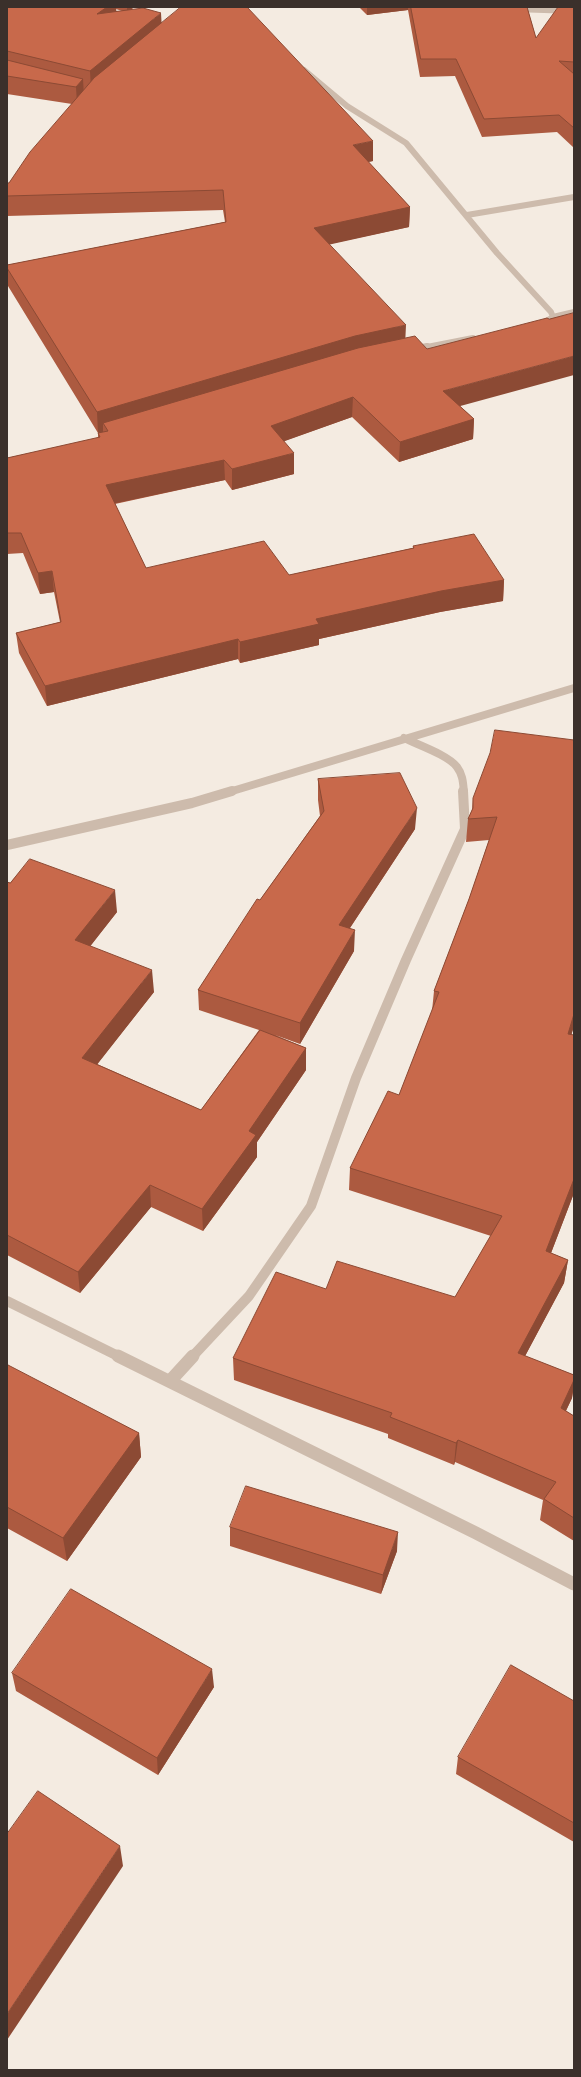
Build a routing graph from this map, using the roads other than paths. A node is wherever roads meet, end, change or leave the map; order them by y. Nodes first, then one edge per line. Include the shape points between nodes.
1 (507, 9) edge
2 (574, 11) edge
3 (299, 66) edge
4 (574, 198) edge
5 (467, 215) junction
6 (574, 312) edge
7 (553, 318) junction
8 (532, 326) edge
9 (478, 337) edge
10 (410, 351) edge
11 (574, 688) edge
12 (404, 738) junction
13 (7, 845) edge
14 (7, 1301) edge
15 (171, 1380) junction
16 (574, 1584) edge

1 - 2 street
3 - 5 street via 347,106 406,143
4 - 5 street
5 - 7 street via 497,253 551,312
6 - 7 street
7 - 8 street
9 - 10 street
11 - 12 street
12 - 13 street via 192,803
12 - 15 street via 443,757 457,767 463,779 465,829 356,1078 311,1206 249,1296
14 - 15 street
15 - 16 street

